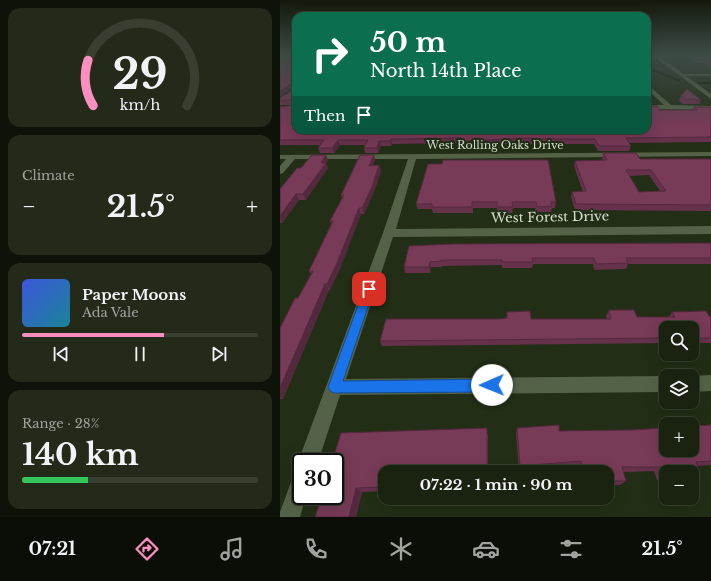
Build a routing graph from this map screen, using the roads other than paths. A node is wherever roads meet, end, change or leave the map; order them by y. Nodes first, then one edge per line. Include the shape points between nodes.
1 (686, 78) edge
2 (651, 90) edge
3 (711, 97) edge
4 (651, 107) edge
5 (669, 107) junction
6 (711, 108) edge
7 (711, 154) edge
8 (413, 156) junction
9 (280, 157) edge
10 (293, 157) junction
11 (280, 171) edge
12 (711, 230) edge
13 (389, 233) junction
14 (659, 384) edge
15 (699, 384) edge
16 (711, 384) edge
17 (334, 387) junction
18 (311, 453) edge
19 (292, 505) edge
20 (288, 517) edge

1 - 3 street
2 - 5 street
4 - 5 street
5 - 6 street
7 - 8 street, West Rolling Oaks Drive
8 - 10 street, West Rolling Oaks Drive
8 - 13 street
9 - 10 street, West Rolling Oaks Drive
10 - 11 street
12 - 13 street, West Forest Drive
13 - 17 street
14 - 17 street
15 - 16 street
17 - 18 street
19 - 20 street

